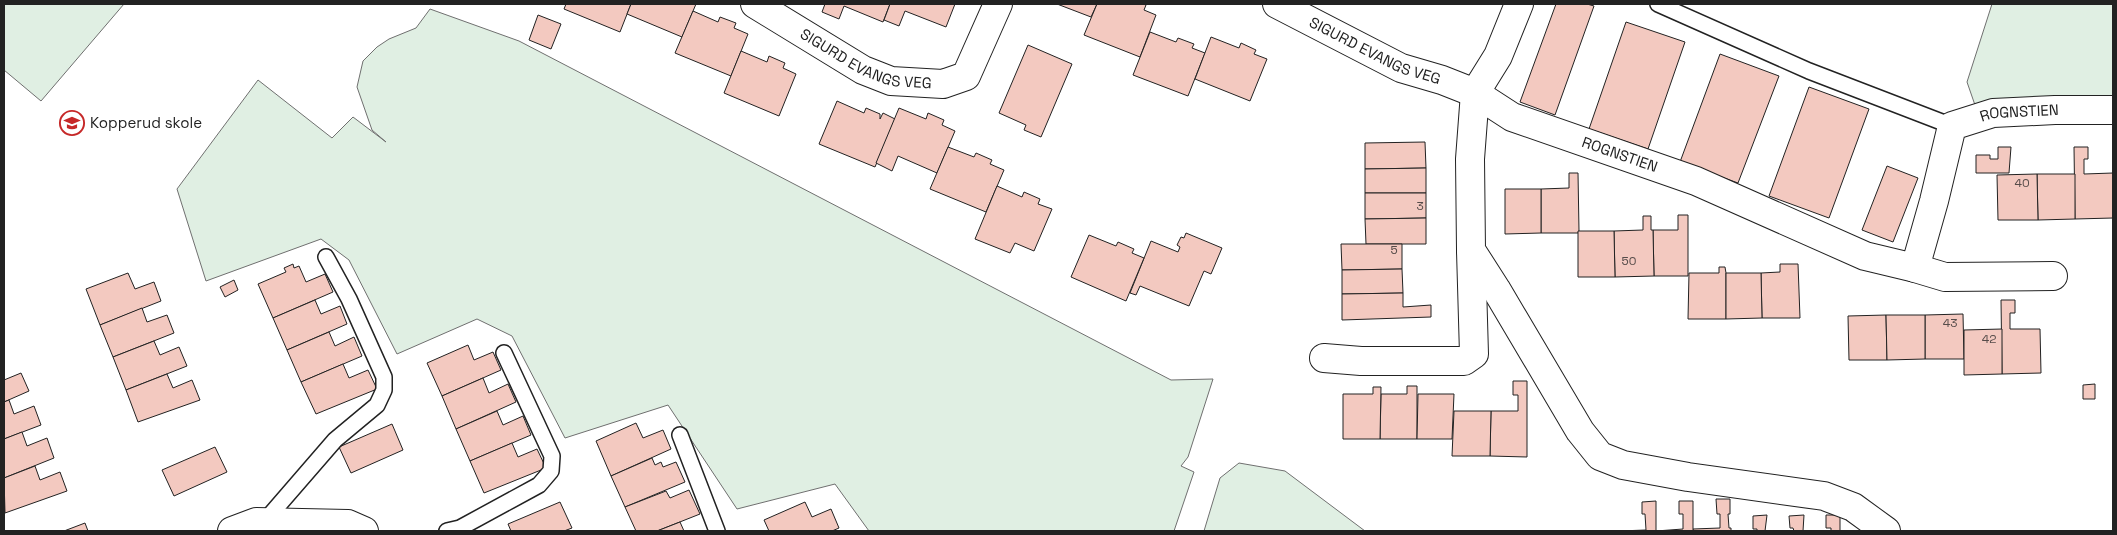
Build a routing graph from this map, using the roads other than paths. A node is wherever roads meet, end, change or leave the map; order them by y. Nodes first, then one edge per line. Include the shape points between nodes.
1 (755, 4) edge
2 (998, 4) edge
3 (1277, 4) edge
4 (1519, 4) edge
5 (1658, 4) edge
6 (1475, 93) junction
7 (2113, 110) edge
8 (1952, 126) junction
9 (1471, 250) junction
10 (326, 257) dead end
11 (1915, 268) junction
12 (2053, 276) dead end
13 (504, 353) dead end
14 (1324, 358) dead end
15 (680, 435) dead end
16 (264, 522) junction
17 (232, 531) edge
18 (364, 531) edge
19 (447, 531) edge
20 (717, 531) edge
21 (1886, 531) edge

1 - 2 street, SIGURD EVANGS VEG via 863,70 891,81 943,84 966,76
3 - 6 street, SIGURD EVANGS VEG via 1401,68
4 - 6 street via 1498,56
5 - 8 lane via 1809,71
6 - 9 street via 1470,159
6 - 11 street, ROGNSTIEN via 1512,117 1696,181 1866,256
7 - 8 street, ROGNSTIEN via 1993,113
8 - 11 street
9 - 14 street via 1474,354 1464,362
9 - 21 street via 1580,431 1600,456 1688,477 1824,496 1853,507
10 - 16 lane via 384,377 384,390 377,405 335,440
11 - 12 street, ROGNSTIEN via 1945,278
13 - 19 lane via 552,456 551,471 539,485 460,528
15 - 20 lane
16 - 17 street
16 - 18 street via 348,524

